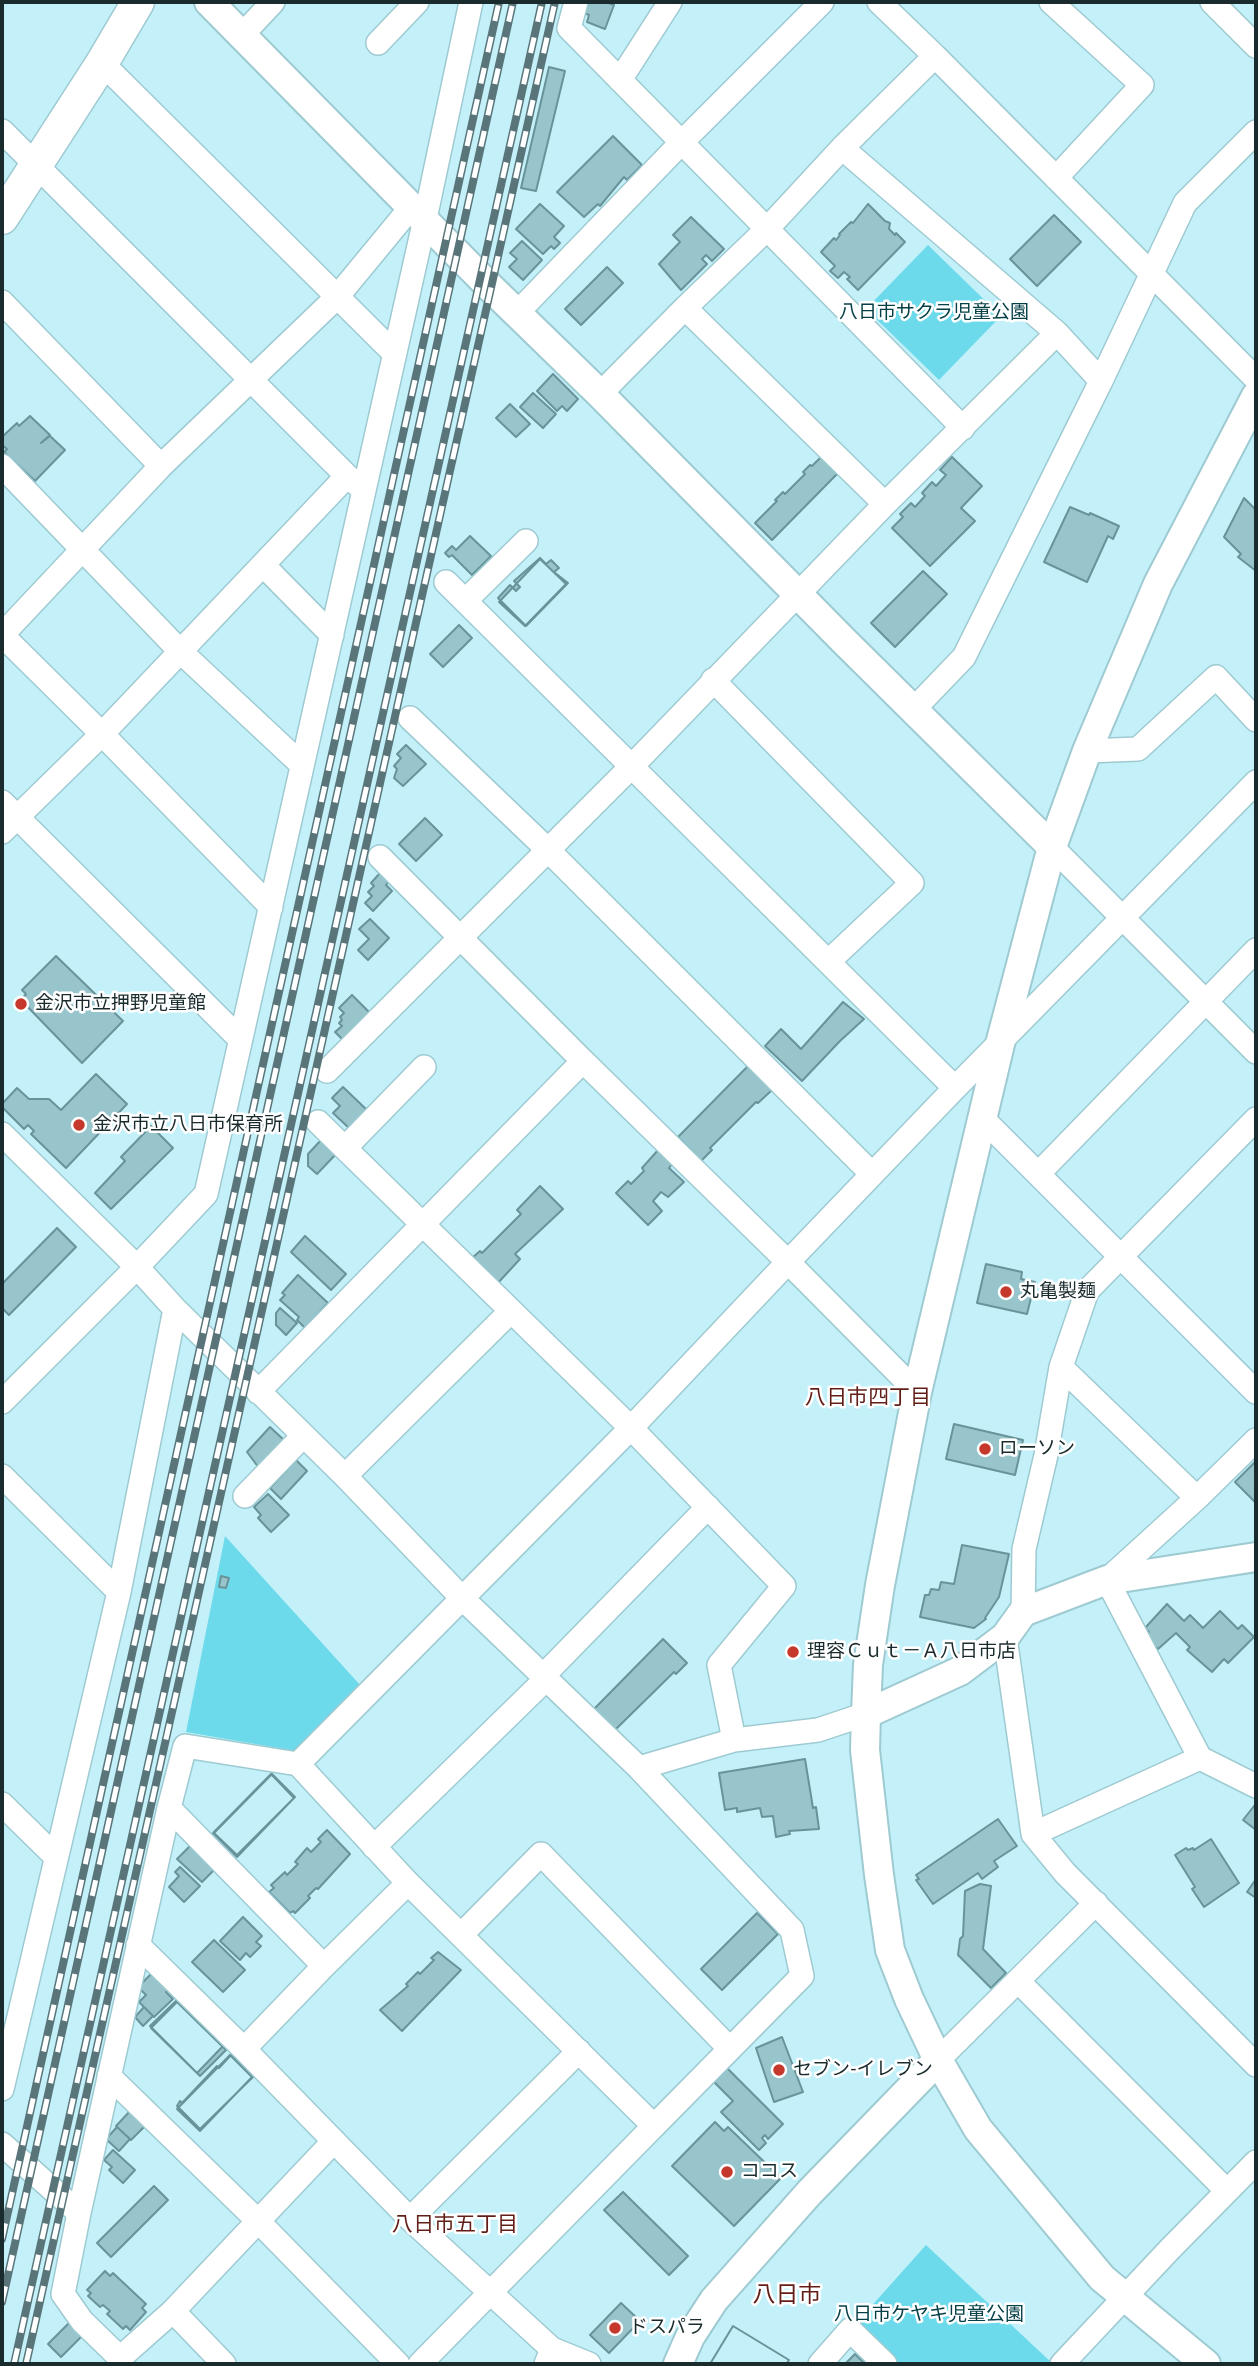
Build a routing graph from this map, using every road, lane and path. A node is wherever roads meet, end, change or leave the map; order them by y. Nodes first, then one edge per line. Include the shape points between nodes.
1 (138, 2) edge
2 (209, 2) edge
3 (273, 2) edge
4 (417, 2) edge
5 (471, 2) edge
6 (576, 2) edge
7 (670, 2) edge
8 (822, 2) edge
9 (878, 2) edge
10 (1051, 2) edge
11 (1212, 2) edge
12 (243, 34) junction
13 (1254, 39) edge
14 (378, 43) dead end
15 (935, 56) junction
16 (102, 62) junction
17 (620, 80) junction
18 (2, 131) edge
19 (1256, 132) edge
20 (682, 142) junction
21 (842, 148) junction
22 (36, 165) junction
23 (1056, 178) junction
24 (419, 212) junction
25 (2, 218) edge
26 (767, 229) junction
27 (1151, 275) junction
28 (337, 297) junction
29 (2, 302) edge
30 (685, 308) junction
31 (517, 313) junction
32 (1057, 333) junction
33 (394, 353) junction
34 (250, 379) junction
35 (1256, 379) edge
36 (1101, 381) junction
37 (600, 394) junction
38 (1256, 396) edge
39 (963, 428) junction
40 (2, 466) edge
41 (161, 466) junction
42 (355, 482) junction
43 (886, 504) junction
44 (526, 541) dead end
45 (84, 549) junction
46 (263, 565) junction
47 (446, 582) dead end
48 (799, 594) junction
49 (465, 601) junction
50 (2, 635) edge
51 (332, 635) junction
52 (181, 652) junction
53 (713, 680) junction
54 (914, 709) junction
55 (410, 718) dead end
56 (1256, 719) edge
57 (102, 734) junction
58 (1087, 751) junction
59 (301, 764) junction
60 (632, 766) junction
61 (1256, 782) edge
62 (7, 817) edge
63 (1052, 847) junction
64 (548, 850) junction
65 (380, 857) dead end
66 (271, 907) junction
67 (1122, 918) junction
68 (462, 937) junction
69 (1256, 950) edge
70 (829, 961) junction
71 (1206, 1001) junction
72 (240, 1039) junction
73 (1000, 1044) junction
74 (1256, 1052) edge
75 (583, 1061) junction
76 (424, 1067) dead end
77 (327, 1072) dead end
78 (955, 1088) junction
79 (982, 1119) junction
80 (1256, 1119) edge
81 (318, 1122) dead end
82 (2, 1134) edge
83 (345, 1149) junction
84 (872, 1174) junction
85 (1038, 1174) junction
86 (422, 1224) junction
87 (1120, 1258) junction
88 (788, 1262) junction
89 (137, 1267) junction
90 (176, 1309) junction
91 (511, 1311) junction
92 (1061, 1367) junction
93 (258, 1392) junction
94 (917, 1392) junction
95 (1256, 1392) edge
96 (2, 1402) edge
97 (631, 1428) junction
98 (303, 1436) junction
99 (1256, 1440) edge
100 (2, 1476) edge
101 (345, 1476) junction
102 (245, 1496) dead end
103 (1197, 1498) junction
104 (708, 1507) junction
105 (1256, 1557) edge
106 (1107, 1580) junction
107 (119, 1592) junction
108 (462, 1598) junction
109 (1023, 1612) junction
110 (1005, 1637) junction
111 (545, 1678) junction
112 (866, 1714) junction
113 (734, 1740) junction
114 (1200, 1758) junction
115 (298, 1764) junction
116 (639, 1768) junction
117 (1256, 1786) edge
118 (2, 1804) edge
119 (169, 1808) junction
120 (1033, 1834) junction
121 (374, 1847) junction
122 (56, 1857) junction
123 (408, 1883) junction
124 (1096, 1903) junction
125 (461, 1935) junction
126 (138, 1945) junction
127 (324, 1966) junction
128 (1018, 1981) junction
129 (729, 2048) junction
130 (244, 2049) junction
131 (579, 2051) junction
132 (938, 2060) junction
133 (1256, 2065) edge
134 (108, 2076) junction
135 (2, 2089) edge
136 (654, 2126) junction
137 (334, 2141) junction
138 (2, 2144) edge
139 (1256, 2162) edge
140 (1227, 2191) junction
141 (79, 2213) junction
142 (410, 2219) junction
143 (258, 2221) junction
144 (489, 2293) junction
145 (1125, 2298) junction
146 (173, 2311) junction
147 (549, 2357) edge
148 (224, 2364) edge
149 (398, 2364) edge
150 (420, 2364) edge
151 (589, 2364) edge
152 (678, 2364) edge
153 (820, 2364) edge
154 (885, 2364) edge
155 (1062, 2364) edge
156 (1206, 2364) edge

1 - 16 main road
2 - 12 street
3 - 12 street
4 - 14 street
5 - 24 street
6 - 17 street via 569,28
7 - 17 street
8 - 20 street
9 - 15 street
10 - 23 street via 1142,85
11 - 13 street
12 - 24 street
15 - 21 street
15 - 23 street
16 - 22 main road
16 - 28 street
17 - 20 street
18 - 22 street
19 - 27 street via 1185,203
20 - 26 street
20 - 31 street
21 - 26 street
21 - 32 street
22 - 25 main road
22 - 34 street
23 - 27 street
24 - 28 street
24 - 31 street
24 - 33 street
26 - 30 street
26 - 39 street
27 - 35 street
27 - 36 street
28 - 33 street
28 - 34 street
29 - 41 street
30 - 37 street
30 - 43 street
31 - 37 street
32 - 36 street
32 - 39 street
33 - 42 street
34 - 41 street
34 - 42 street
36 - 54 street via 964,657
37 - 48 street
38 - 58 street via 1158,584
39 - 43 street
40 - 45 street
41 - 45 street
42 - 46 street
42 - 51 street
43 - 48 street
44 - 49 street
45 - 50 street
45 - 52 street
46 - 51 street
46 - 52 street
47 - 49 street
48 - 53 street
48 - 54 street
49 - 60 street
50 - 57 street
51 - 59 street
52 - 57 street
52 - 59 street
53 - 60 street
53 - 70 street via 912,883
54 - 63 street
55 - 64 street
56 - 58 street via 1216,677 1138,749
57 - 62 street
57 - 66 street
58 - 63 street
59 - 66 street
60 - 64 street
60 - 70 street
61 - 67 street
62 - 72 street
63 - 67 street
63 - 73 street
64 - 68 street
64 - 84 street
65 - 68 street
66 - 72 street
67 - 71 street
67 - 73 street
68 - 75 street
68 - 77 street
69 - 71 street
70 - 78 street
71 - 74 street
71 - 85 street
72 - 89 street via 206,1194
73 - 78 street
73 - 79 street
75 - 86 street
75 - 88 street
76 - 83 street
78 - 84 street
79 - 85 street
79 - 94 street
80 - 87 street
81 - 83 street
82 - 89 street
83 - 86 street
84 - 88 street
85 - 87 street
86 - 91 street
86 - 93 street
87 - 92 street via 1087,1291
87 - 95 street
88 - 94 street
88 - 97 street
89 - 90 street
89 - 96 street
90 - 93 street
90 - 107 street
91 - 97 street
91 - 101 street
92 - 103 street
92 - 109 street via 1024,1549
93 - 98 street
94 - 112 street via 880,1585
97 - 104 street
97 - 108 street
98 - 101 street
98 - 102 street
99 - 103 street
100 - 107 street
101 - 108 street
103 - 106 street
104 - 111 street
104 - 113 street via 784,1586 719,1665
105 - 106 street
106 - 109 street
106 - 114 street
107 - 122 street
108 - 111 street
108 - 115 street
109 - 110 street
110 - 112 street via 960,1671
110 - 120 street
111 - 116 street
111 - 121 street
112 - 113 street via 818,1730
112 - 132 street via 865,1750 891,1950
113 - 116 street
114 - 117 street
114 - 120 street
115 - 119 street via 185,1746
115 - 121 street
116 - 129 street via 792,1930 802,1976
118 - 122 street
119 - 126 street
119 - 127 street
120 - 124 street
121 - 123 street
122 - 135 street
123 - 125 street
123 - 127 street
124 - 128 street
124 - 133 street
125 - 129 street via 541,1854
125 - 131 street
126 - 130 street
126 - 134 street
127 - 130 street
128 - 132 street
128 - 140 street
129 - 136 street
130 - 137 street
131 - 136 street
131 - 142 street
132 - 145 street via 978,2129 1102,2278
132 - 152 street via 809,2193 714,2300
134 - 141 street
134 - 143 street
136 - 144 street
137 - 142 street
137 - 143 street
138 - 141 street
139 - 140 street
140 - 145 street
141 - 146 street via 63,2294 82,2321 120,2358
142 - 144 street
143 - 146 street
143 - 149 street
144 - 147 street
144 - 150 street
145 - 155 street
145 - 156 street
146 - 148 street
147 - 151 street
153 - 154 street via 850,2330

